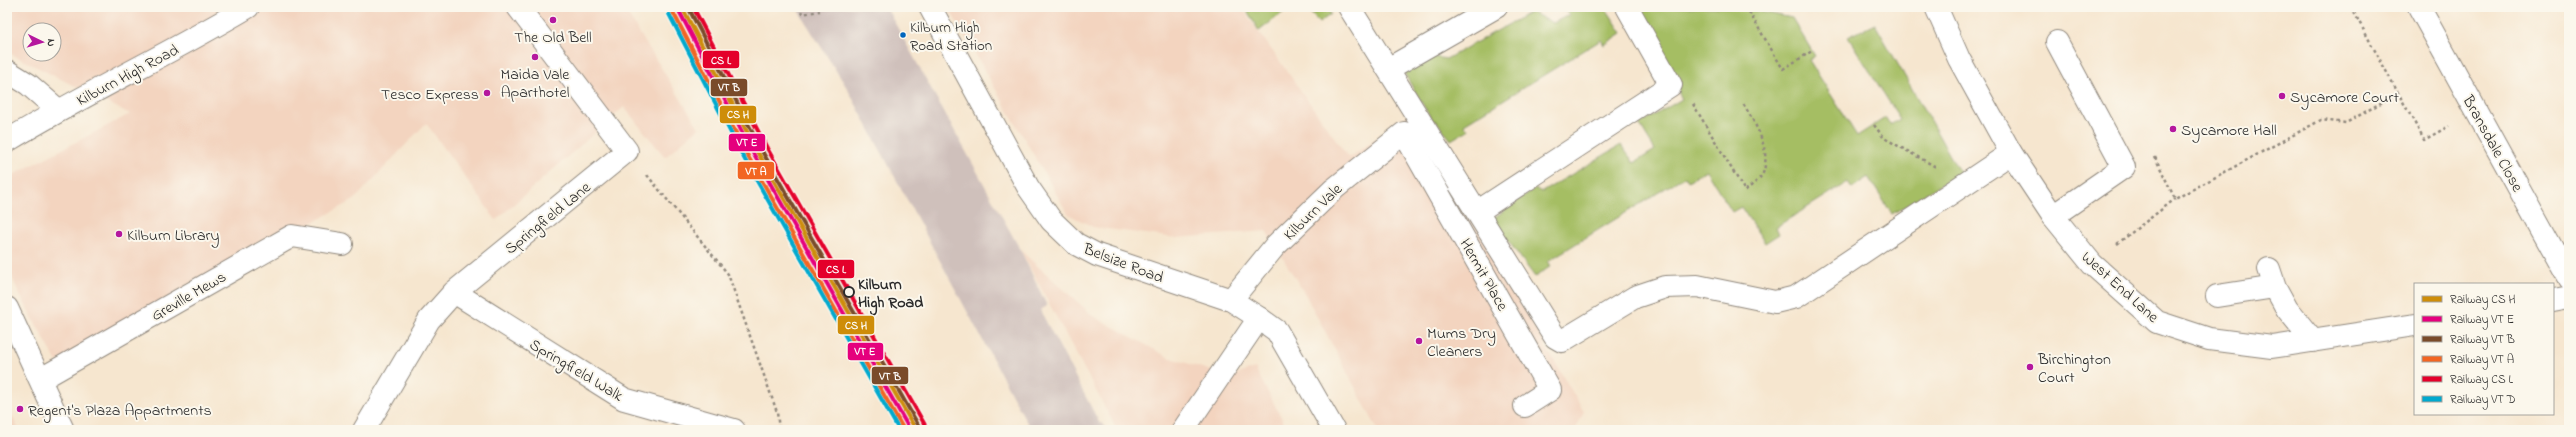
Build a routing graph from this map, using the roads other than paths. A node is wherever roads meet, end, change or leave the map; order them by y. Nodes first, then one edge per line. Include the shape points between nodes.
1 (248, 7) edge
2 (518, 7) edge
3 (930, 7) edge
4 (1349, 7) edge
5 (1496, 7) edge
6 (1627, 7) edge
7 (1936, 7) edge
8 (2418, 7) edge
9 (2057, 42) dead end
10 (1388, 69) junction
11 (7, 71) edge
12 (58, 110) junction
13 (1404, 133) joint
14 (7, 141) edge
15 (2011, 153) junction
16 (1477, 212) junction
17 (2053, 216) junction
18 (342, 244) dead end
19 (2569, 279) edge
20 (454, 292) junction
21 (2217, 296) dead end
22 (2569, 297) edge
23 (1231, 300) junction
24 (2554, 300) edge
25 (7, 308) edge
26 (1259, 318) junction
27 (2414, 325) edge
28 (2313, 341) junction
29 (41, 378) junction
30 (1526, 406) dead end
31 (63, 430) edge
32 (364, 430) edge
33 (734, 430) edge
34 (1183, 430) edge
35 (1334, 430) edge

1 - 12 street, Kilburn High Road
2 - 20 street, Springfield Lane via 627,151
3 - 23 street, Belsize Road via 1028,187 1052,220 1076,244 1097,255
4 - 10 street
5 - 10 street
6 - 16 street via 1671,85
7 - 15 street, West End Lane via 1959,58
8 - 19 street, Bransdale Close
9 - 17 street via 2124,167
10 - 16 street
11 - 12 street via 28,84
12 - 14 street, Kilburn High Road
13 - 23 street, Kilburn Vale via 1334,189 1275,246
13 - 30 street, Hermit Place via 1550,390
15 - 16 street via 1796,297 1775,302 1697,286 1665,287 1635,296 1562,341 1555,337
15 - 17 street, West End Lane
17 - 28 street, West End Lane via 2092,264 2157,322 2209,339 2272,347
18 - 29 street, Greville Mews via 292,236
20 - 32 street, Springfield Lane via 429,320
20 - 33 street, Springfield Walk via 624,399
21 - 28 street via 2272,278 2287,309
22 - 24 street
23 - 26 street, Belsize Road
25 - 29 street
26 - 34 street
26 - 35 street, Belsize Road via 1277,331
27 - 28 street, West End Lane
29 - 31 street

